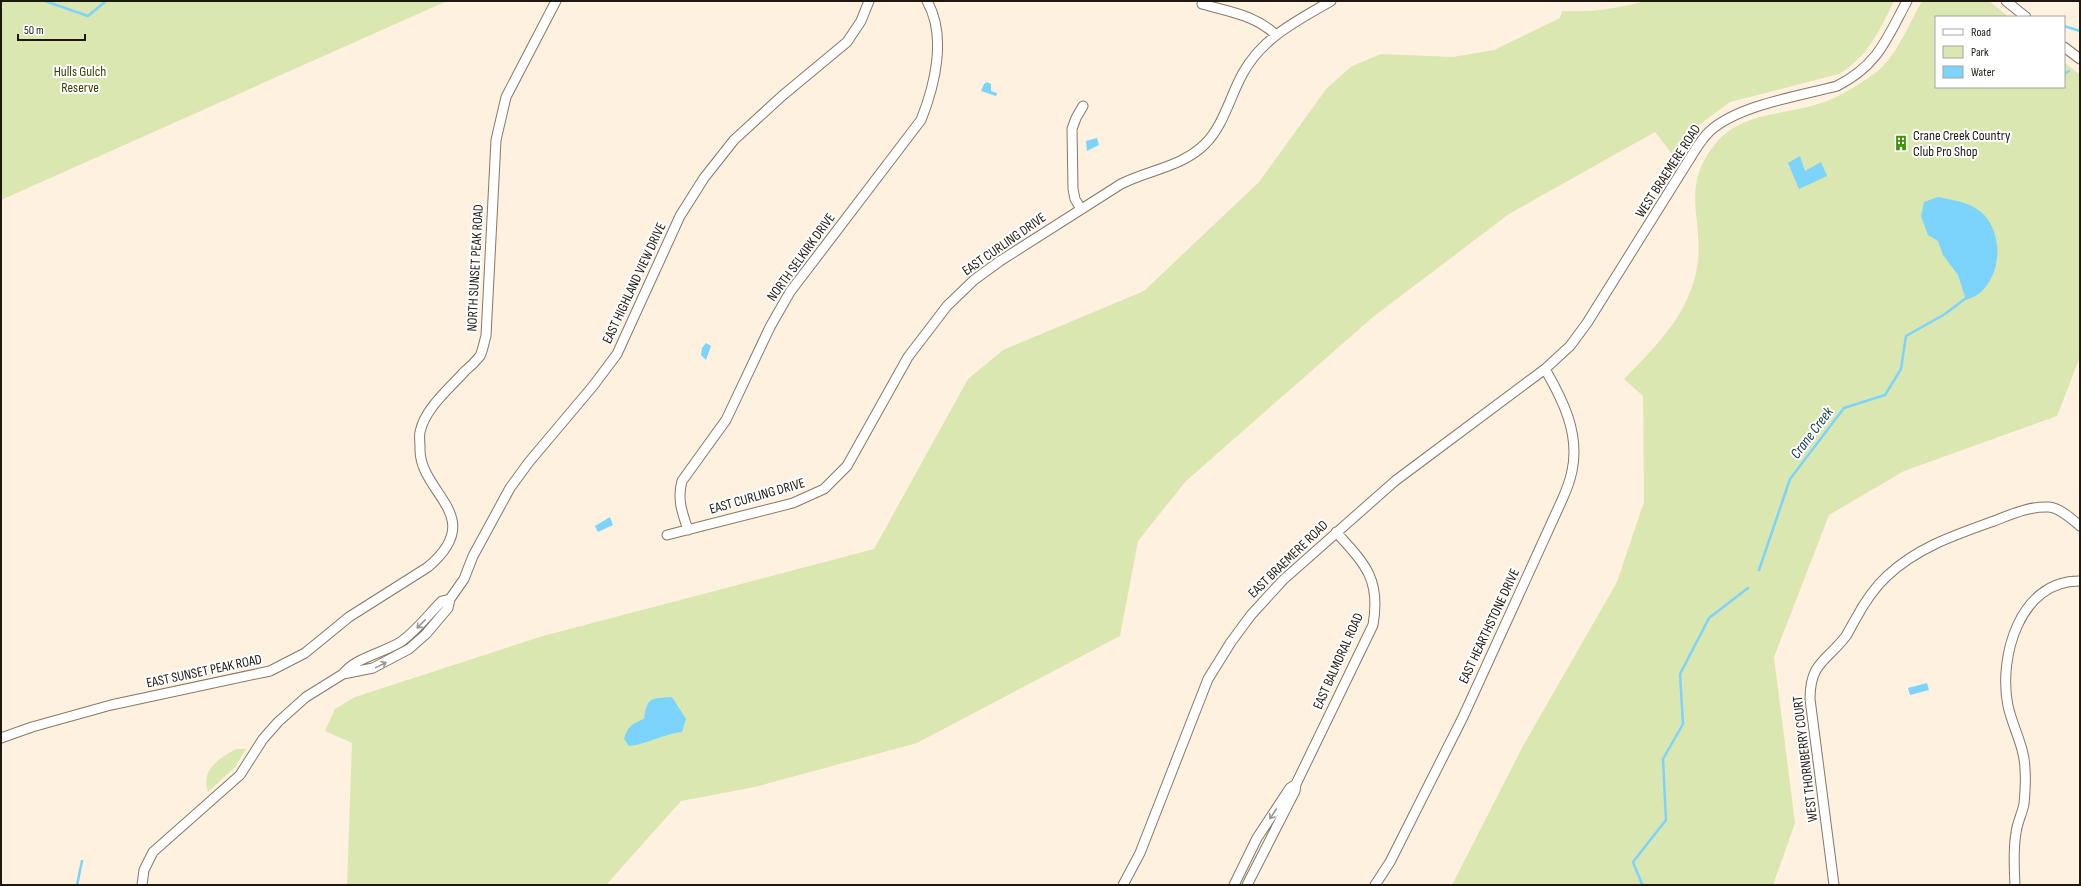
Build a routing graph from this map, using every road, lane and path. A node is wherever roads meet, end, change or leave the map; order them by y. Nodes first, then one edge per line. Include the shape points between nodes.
1 (556, 1) edge
2 (869, 1) edge
3 (928, 1) edge
4 (1331, 1) edge
5 (1907, 1) edge
6 (2006, 1) edge
7 (1202, 4) dead end
8 (2025, 16) edge
9 (1276, 34) junction
10 (2065, 48) edge
11 (2080, 59) edge
12 (1083, 106) dead end
13 (1081, 209) junction
14 (1545, 369) junction
15 (2080, 526) edge
16 (688, 530) junction
17 (1336, 532) junction
18 (668, 535) dead end
19 (448, 544) joint
20 (2080, 581) edge
21 (1, 738) edge
22 (1296, 784) junction
23 (142, 885) edge
24 (1124, 885) edge
25 (1234, 885) edge
26 (1247, 885) edge
27 (1375, 885) edge
28 (1834, 885) edge
29 (2015, 885) edge

1 - 19 street, NORTH SUNSET PEAK ROAD via 506,96 496,140 486,336 480,356 429,413 420,431 419,453 427,474 447,506 452,521 452,533
2 - 23 street, EAST HIGHLAND VIEW DRIVE via 848,42 782,96 734,140 704,178 680,216 617,354 510,488 473,556 464,579 450,599 448,608 409,649 372,668 343,674 292,707 263,739 240,775 154,852 144,870
3 - 16 street, NORTH SELKIRK DRIVE via 935,19 938,42 928,104 922,120 790,292 770,327 726,420 682,481 679,502
4 - 9 street, EAST CURLING DRIVE
5 - 14 street, WEST BRAEMERE ROAD via 1875,58 1849,80 1837,86 1745,111 1721,122 1709,132 1587,323 1570,346
6 - 8 street
7 - 9 street via 1253,18
9 - 13 street, EAST CURLING DRIVE via 1259,49 1243,73 1220,123 1205,144 1192,156 1136,176
10 - 11 street
12 - 13 street via 1072,129 1073,189
13 - 16 street, EAST CURLING DRIVE via 1000,261 974,280 947,306 926,330 908,357 847,466 824,489 793,502
14 - 17 street, EAST BRAEMERE ROAD via 1395,481
14 - 27 street, EAST HEARTHSTONE DRIVE via 1561,397 1569,418 1573,439 1572,472 1562,500 1463,717 1390,862
15 - 28 street, WEST THORNBERRY COURT via 2069,516 2051,507 2035,507 1946,538 1905,561 1886,577 1846,636 1819,663 1810,689
16 - 18 street, EAST CURLING DRIVE
17 - 22 street, EAST BALMORAL ROAD via 1361,561 1371,579 1376,605 1373,625
17 - 24 street, EAST BRAEMERE ROAD via 1283,580 1251,615 1208,679 1140,853
19 - 21 street, EAST SUNSET PEAK ROAD via 440,557 428,567 349,617 305,653 270,671 111,705
20 - 29 street via 2067,580 2046,590 2032,601 2014,635 2006,662 2008,706 2022,748 2026,770 2024,804 2014,848
22 -> 25 street, EAST BALMORAL ROAD via 1290,788 1257,838
22 - 26 street, EAST BALMORAL ROAD via 1295,791

